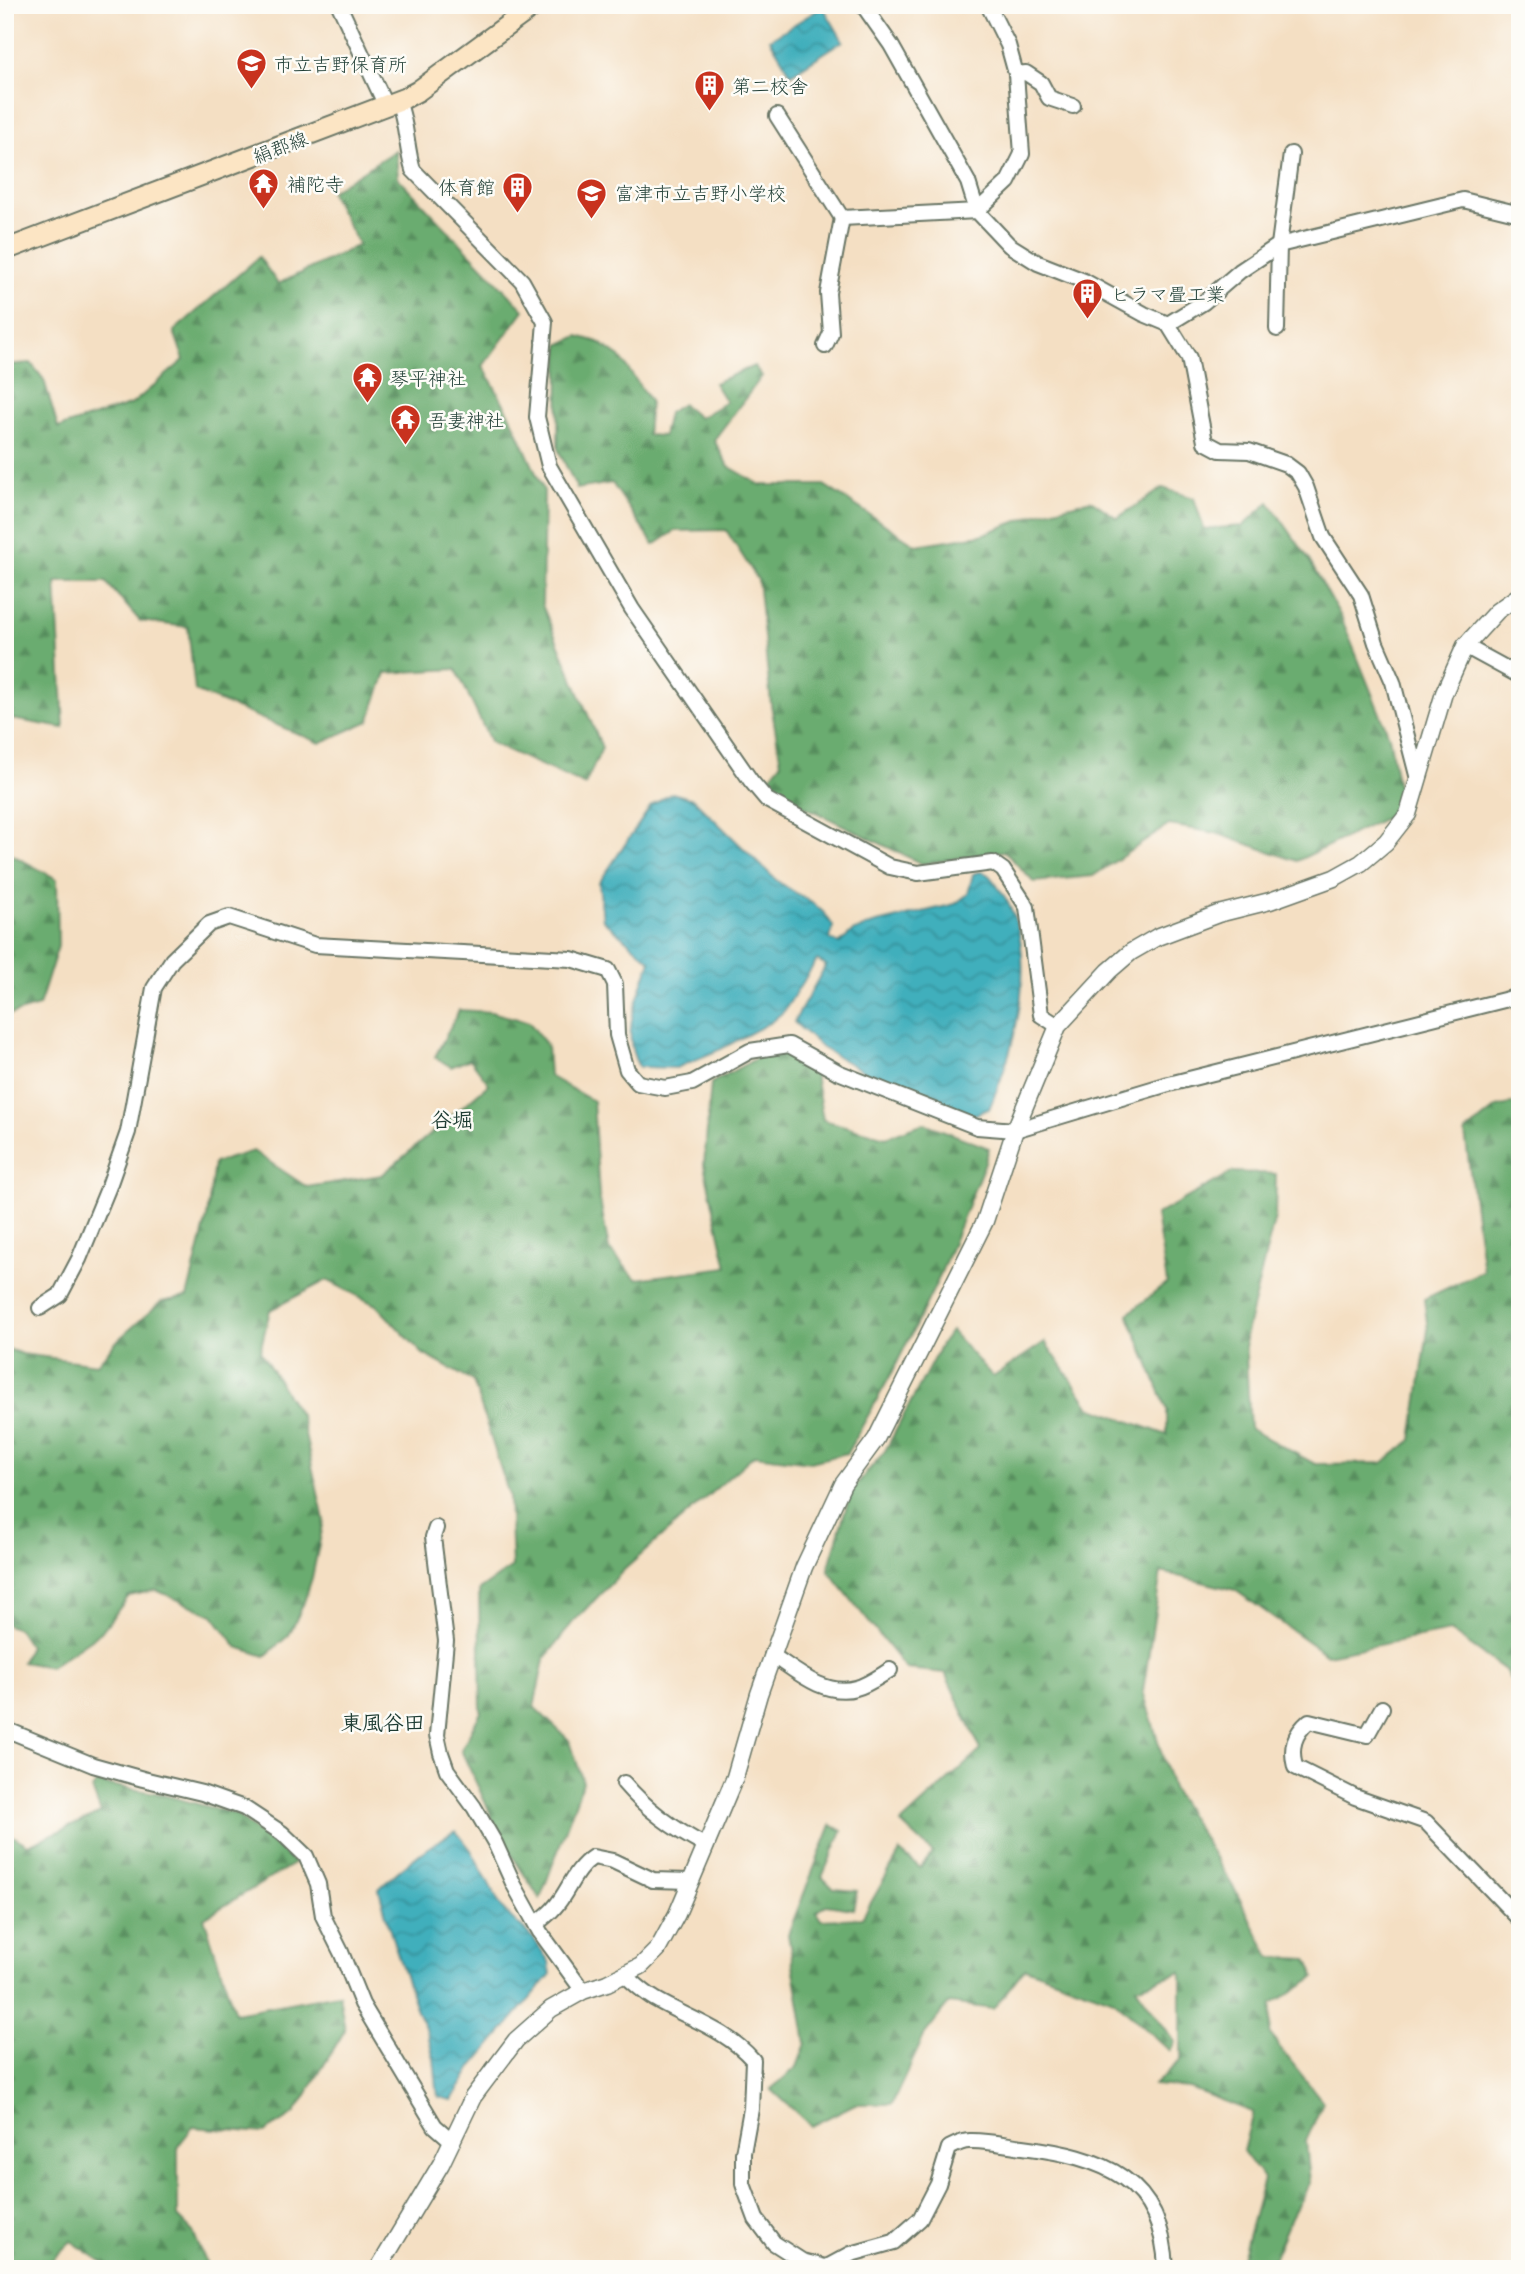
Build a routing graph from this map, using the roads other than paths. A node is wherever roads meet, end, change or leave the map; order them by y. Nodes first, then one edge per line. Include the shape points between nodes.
1 (339, 5) edge
2 (535, 5) edge
3 (863, 5) edge
4 (988, 5) edge
5 (1016, 74) junction
6 (392, 104) junction
7 (1073, 106) dead end
8 (777, 117) dead end
9 (1291, 154) dead end
10 (977, 211) junction
11 (1520, 214) edge
12 (842, 218) junction
13 (1279, 245) junction
14 (5, 250) edge
15 (1168, 324) junction
16 (1277, 329) dead end
17 (825, 346) dead end
18 (1520, 595) edge
19 (1465, 646) junction
20 (1520, 676) edge
21 (1418, 779) junction
22 (1520, 996) edge
23 (1058, 1026) junction
24 (1015, 1130) junction
25 (40, 1307) dead end
26 (436, 1528) dead end
27 (772, 1656) junction
28 (890, 1670) dead end
29 (1382, 1708) dead end
30 (5, 1729) edge
31 (624, 1783) dead end
32 (706, 1846) junction
33 (691, 1881) junction
34 (1520, 1920) edge
35 (536, 1924) junction
36 (625, 1975) junction
37 (583, 1991) junction
38 (451, 2140) junction
39 (830, 2268) edge
40 (379, 2269) edge
41 (1166, 2269) edge

1 - 6 street
2 - 6 main road, 絹郡線 via 418,91
3 - 10 street via 891,45 968,182
4 - 5 street
5 - 7 street via 1026,73 1041,83 1049,98
5 - 10 street via 1023,154 1008,182
6 - 14 main road, 絹郡線
6 - 23 street via 404,119 414,170 522,281 545,322 537,417 549,466 632,609 751,781 766,800 890,867 918,873 993,863 1003,870 1027,907 1041,1015
8 - 12 street
9 - 13 street
10 - 12 street
10 - 15 street via 1009,245
11 - 13 street via 1463,200
12 - 17 street via 828,293 831,332
13 - 15 street
13 - 16 street
15 - 21 street via 1189,358 1205,442 1220,450 1250,452 1286,464 1302,480 1323,537 1361,595 1393,682
18 - 19 street via 1497,611
19 - 20 street
19 - 21 street via 1444,692
21 - 23 street via 1408,814 1386,842 1361,863 1270,901 1157,937 1130,952
22 - 24 street via 1165,1085
23 - 24 street
24 - 25 street via 977,1127 838,1072 789,1045 750,1051 692,1083 665,1088 638,1083 627,1070 620,1047 615,984 608,970 571,959 315,945 229,917 209,924 172,960 154,988 128,1132 79,1259 60,1295
24 - 27 street via 985,1222 876,1439 843,1484 804,1567
26 - 35 street via 433,1537 446,1641 437,1735 441,1753
27 - 28 street via 824,1687 841,1690 858,1688
27 - 32 street via 735,1777
29 - 34 street via 1367,1735 1309,1721 1292,1747 1295,1767 1356,1797 1426,1822
30 - 38 street via 93,1765 244,1808 282,1833 306,1856 318,1884 323,1916 362,2004 435,2126
31 - 32 street via 663,1820
32 - 33 street
33 - 35 street via 653,1880 593,1857 573,1877 555,1908
33 - 36 street via 658,1949
35 - 37 street
36 - 37 street
36 - 39 street via 653,1998 731,2038 753,2060 743,2184 756,2219 774,2243 802,2261
37 - 38 street via 551,2009 516,2040 473,2097
38 - 40 street
39 - 41 street via 851,2254 894,2242 920,2220 949,2148 967,2140 1050,2150 1108,2167 1146,2197 1165,2246

